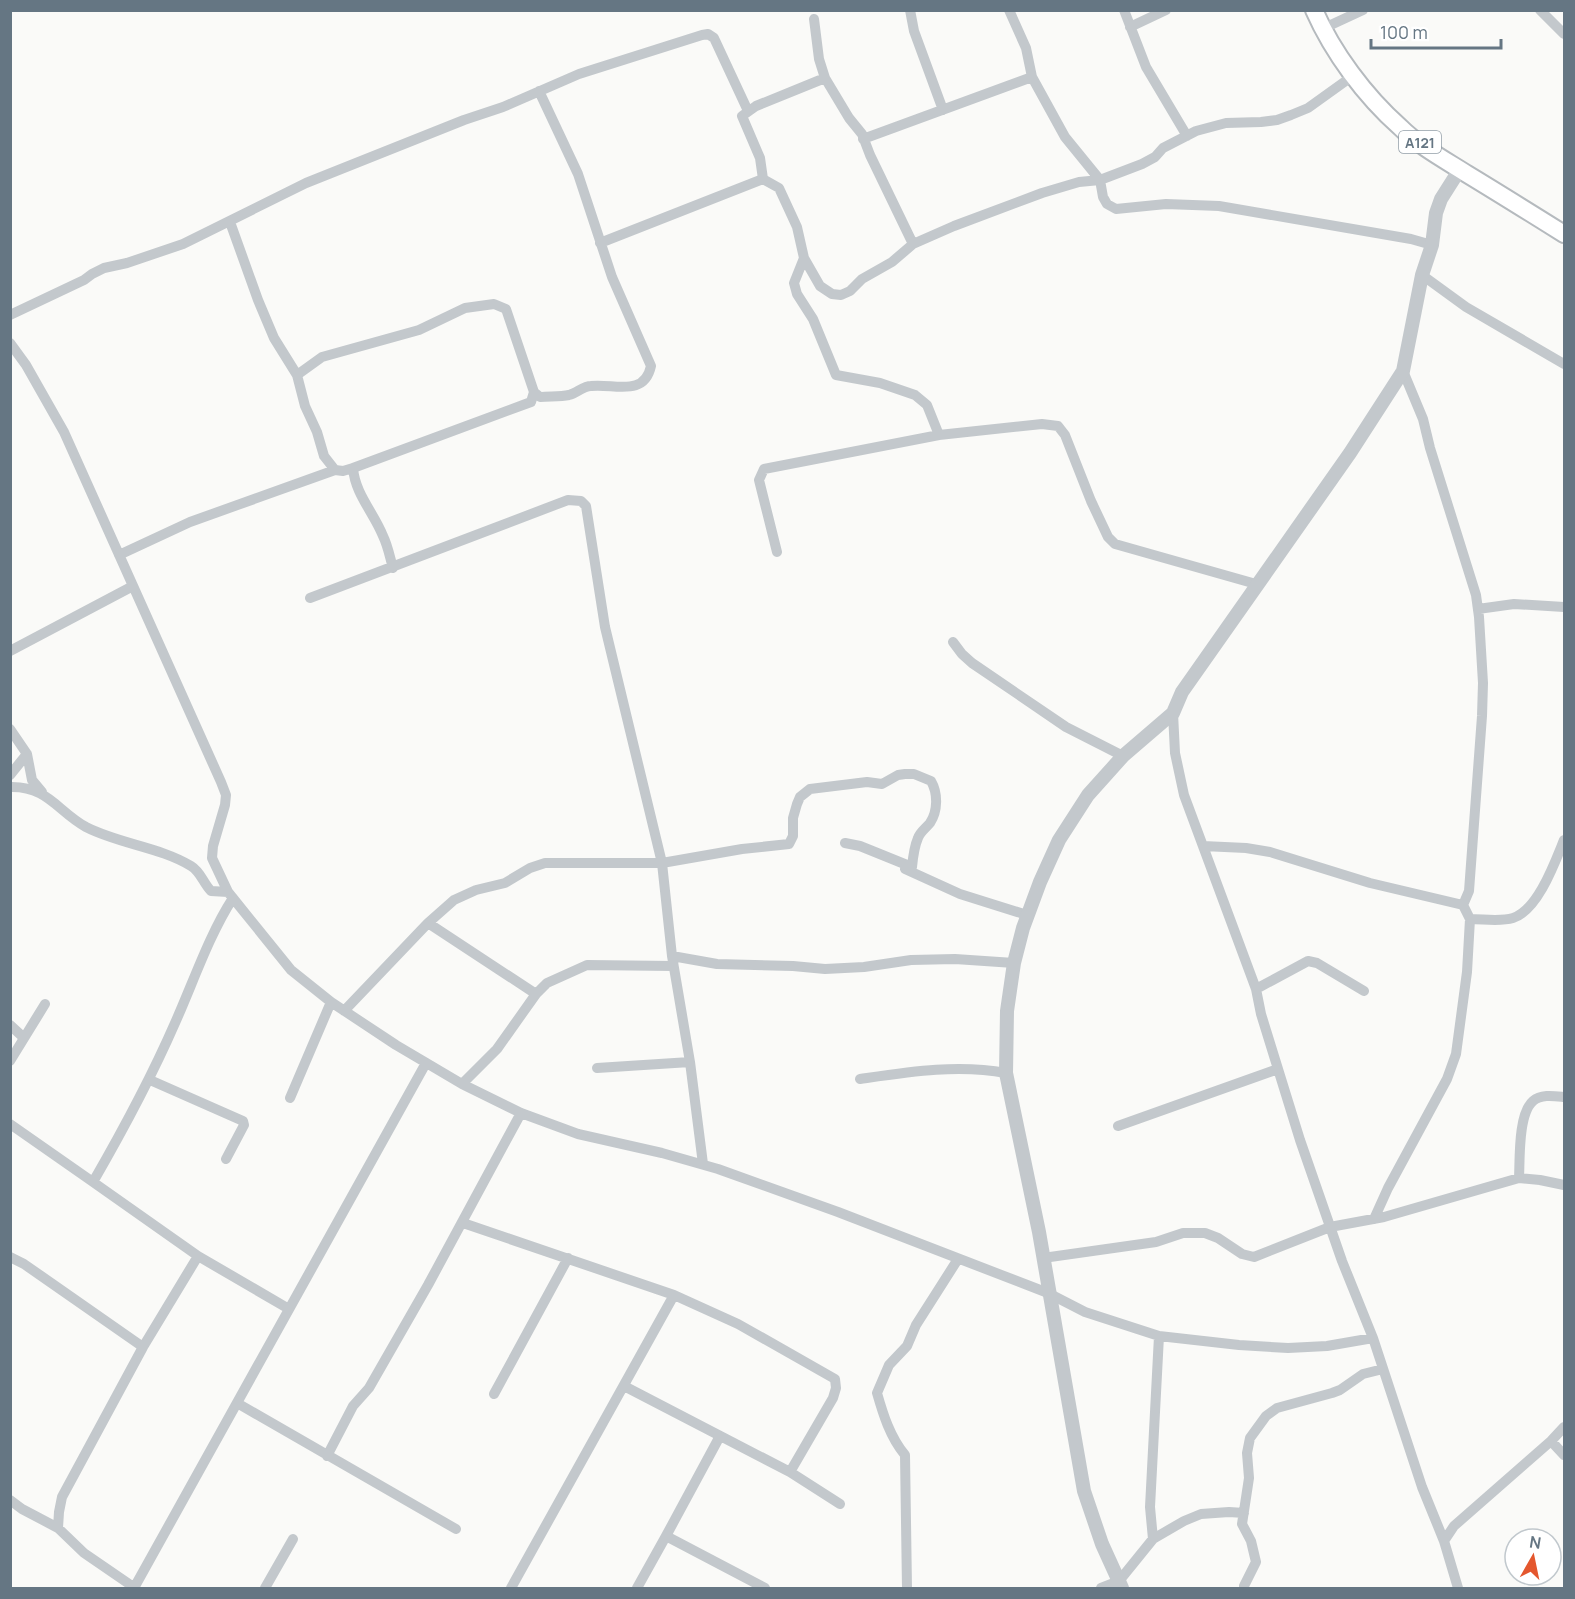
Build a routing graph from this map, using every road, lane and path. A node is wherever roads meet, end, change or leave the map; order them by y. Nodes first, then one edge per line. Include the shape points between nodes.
1 (910, 10) edge
2 (1009, 10) edge
3 (1124, 10) edge
4 (1166, 10) edge
5 (1314, 10) edge
6 (1363, 10) edge
7 (1539, 10) edge
8 (814, 19) dead end
9 (1130, 27) junction
10 (1322, 29) junction
11 (1564, 34) edge
12 (1354, 75) junction
13 (1032, 77) junction
14 (825, 78) junction
15 (539, 91) junction
16 (943, 110) junction
17 (748, 111) junction
18 (1187, 136) junction
19 (863, 139) junction
20 (1460, 169) junction
21 (763, 179) junction
22 (1100, 180) junction
23 (230, 222) junction
24 (1564, 234) edge
25 (600, 243) junction
26 (913, 244) junction
27 (1432, 245) junction
28 (804, 258) junction
29 (1422, 275) junction
30 (10, 315) edge
31 (10, 343) edge
32 (14, 355) edge
33 (1564, 364) edge
34 (1403, 370) junction
35 (297, 375) junction
36 (534, 392) junction
37 (939, 435) junction
38 (353, 468) junction
39 (335, 470) junction
40 (777, 552) dead end
41 (119, 555) junction
42 (393, 568) junction
43 (1256, 584) junction
44 (133, 586) junction
45 (310, 598) dead end
46 (1564, 607) edge
47 (1478, 609) junction
48 (953, 642) dead end
49 (10, 651) edge
50 (1173, 712) junction
51 (10, 729) edge
52 (27, 754) junction
53 (1123, 756) junction
54 (10, 775) edge
55 (10, 787) edge
56 (44, 794) junction
57 (1564, 840) edge
58 (845, 843) dead end
59 (1203, 846) junction
60 (662, 863) junction
61 (912, 867) junction
62 (231, 895) junction
63 (1463, 906) junction
64 (1027, 915) junction
65 (1470, 919) junction
66 (428, 923) junction
67 (673, 961) junction
68 (1014, 963) junction
69 (1256, 989) junction
70 (1364, 991) dead end
71 (536, 994) junction
72 (331, 1002) junction
73 (45, 1004) dead end
74 (344, 1011) junction
75 (10, 1025) edge
76 (24, 1037) junction
77 (10, 1061) edge
78 (690, 1062) junction
79 (426, 1063) junction
80 (597, 1068) dead end
81 (1278, 1069) junction
82 (1006, 1073) junction
83 (860, 1079) dead end
84 (150, 1080) junction
85 (462, 1084) junction
86 (1564, 1097) edge
87 (290, 1098) dead end
88 (521, 1113) junction
89 (10, 1124) edge
90 (1118, 1126) dead end
91 (226, 1159) dead end
92 (703, 1164) junction
93 (1519, 1178) junction
94 (93, 1182) junction
95 (1564, 1185) edge
96 (1374, 1219) junction
97 (463, 1223) junction
98 (1330, 1227) junction
99 (198, 1256) junction
100 (10, 1257) edge
101 (568, 1258) junction
102 (958, 1258) junction
103 (1043, 1258) junction
104 (1048, 1293) junction
105 (674, 1295) junction
106 (289, 1310) junction
107 (1159, 1336) junction
108 (1373, 1338) junction
109 (143, 1347) junction
110 (1383, 1369) junction
111 (624, 1386) junction
112 (494, 1394) dead end
113 (237, 1403) junction
114 (1564, 1427) edge
115 (720, 1436) junction
116 (1551, 1442) junction
117 (1564, 1455) edge
118 (327, 1456) junction
119 (790, 1473) junction
120 (10, 1500) edge
121 (840, 1504) dead end
122 (1244, 1513) junction
123 (58, 1528) junction
124 (456, 1529) dead end
125 (666, 1536) junction
126 (293, 1539) dead end
127 (1153, 1539) junction
128 (1444, 1541) junction
129 (1120, 1585) edge
130 (761, 1587) edge
131 (135, 1588) edge
132 (266, 1588) edge
133 (511, 1588) edge
134 (637, 1588) edge
135 (907, 1588) edge
136 (1101, 1588) edge
137 (1244, 1588) edge
138 (1458, 1588) edge

1 - 16 street
2 - 13 street via 1026,48
3 - 9 street
4 - 9 street
5 - 10 main road, A121
6 - 10 street
7 - 11 street
8 - 14 street
9 - 18 street via 1151,76
10 - 12 main road, A121
12 - 18 street via 1308,108 1284,118 1226,123
12 - 20 main road, A121 via 1400,128
13 - 16 street
13 - 22 street via 1065,136
14 - 17 street
14 - 19 street
15 - 17 street via 579,74 708,34 714,38
15 - 23 street via 306,183
15 - 25 street via 578,174
16 - 19 street
17 - 21 street via 742,116 760,158
18 - 22 street via 1142,164
19 - 26 street
20 - 24 main road, A121
20 - 27 street via 1441,199
21 - 25 street
21 - 28 street via 779,188 784,197 797,227
22 - 26 street via 1042,193
22 - 27 street via 1103,197 1116,209 1166,204 1219,206
23 - 30 street via 158,254 98,271
23 - 35 street via 274,338
25 - 36 street via 651,366 649,375 642,384 630,387 593,385 569,395 540,397
26 - 28 street via 841,295 820,286
27 - 29 street
28 - 37 street via 794,283 797,294 813,320 836,375 880,383 915,395 927,405
29 - 33 street via 1466,307
29 - 34 street
31 - 32 street
32 - 41 street via 64,432
34 - 43 street via 1350,453
34 - 47 street via 1423,418
35 - 36 street via 322,357 419,330 465,308 494,304 506,309
35 - 39 street via 324,456
36 - 38 street via 531,402 521,407
37 - 40 street via 764,469 759,480
37 - 43 street via 1042,424 1058,426 1108,537 1115,544
38 - 39 street
38 - 42 street
39 - 41 street via 190,522
41 - 44 street
42 - 45 street
42 - 60 street via 568,500 581,501 586,506 605,627
43 - 50 street via 1182,692
44 - 49 street
44 - 62 street via 226,795 212,858
46 - 47 street via 1514,604
47 - 63 street via 1482,716 1469,891
48 - 53 street via 972,663 1058,722
50 - 53 street
50 - 59 street via 1175,753 1184,795
51 - 52 street
52 - 54 street
52 - 56 street via 32,780
53 - 64 street via 1071,819
55 - 56 street
56 - 62 street via 87,827 180,860 195,869 211,891
57 - 65 street via 1528,910 1511,918
58 - 61 street
59 - 63 street via 1270,852
59 - 69 street
60 - 61 street via 789,844 795,810 806,791 882,784 898,775 914,774 930,781 936,794 932,820 916,840
60 - 66 street via 545,863 505,883 465,893
60 - 67 street
61 - 64 street via 905,869 960,894
62 - 72 street via 291,970
62 - 84 street
63 - 65 street
64 - 68 street
65 - 96 street via 1456,1054 1447,1080
66 - 71 street
66 - 74 street
67 - 68 street via 825,969 911,960
67 - 71 street via 587,965 547,983
67 - 78 street
68 - 82 street via 1007,1011
69 - 70 street via 1308,961
69 - 81 street
71 - 85 street via 497,1049
72 - 74 street
72 - 87 street
73 - 76 street
74 - 79 street
75 - 76 street
76 - 77 street
78 - 80 street
78 - 92 street
79 - 85 street
79 - 106 street
81 - 90 street
81 - 98 street
82 - 83 street via 952,1069
82 - 103 street
84 - 91 street via 243,1121 243,1131
84 - 94 street
85 - 88 street
86 - 93 street via 1545,1095 1529,1106 1522,1125
88 - 92 street via 578,1134
88 - 97 street
89 - 94 street
92 - 102 street
93 - 95 street
93 - 96 street
94 - 99 street
96 - 98 street
97 - 101 street
97 - 118 street via 369,1388 352,1406
98 - 103 street via 1254,1257 1205,1233 1182,1233 1156,1242
98 - 108 street
99 - 106 street
99 - 109 street
100 - 109 street
101 - 105 street
101 - 112 street
102 - 104 street
102 - 135 street via 916,1325 908,1346 889,1365 877,1393 887,1424 905,1455
103 - 104 street
104 - 107 street via 1085,1312
104 - 129 street via 1084,1491
105 - 111 street
105 - 119 street via 738,1324 835,1379 833,1398
106 - 113 street
107 - 108 street via 1288,1348
107 - 127 street via 1150,1496
108 - 110 street
109 - 123 street via 62,1497
110 - 122 street via 1364,1374 1340,1390 1287,1404 1266,1416 1247,1445 1249,1478
110 - 128 street
111 - 115 street
111 - 133 street
113 - 118 street
113 - 131 street
114 - 116 street
115 - 119 street
115 - 125 street
116 - 117 street
116 - 128 street via 1474,1507
118 - 124 street
119 - 121 street
120 - 123 street
122 - 127 street via 1201,1514
122 - 137 street via 1242,1524 1256,1562
123 - 131 street via 84,1553
125 - 130 street
125 - 134 street
126 - 132 street
127 - 129 street
128 - 138 street
129 - 136 street

